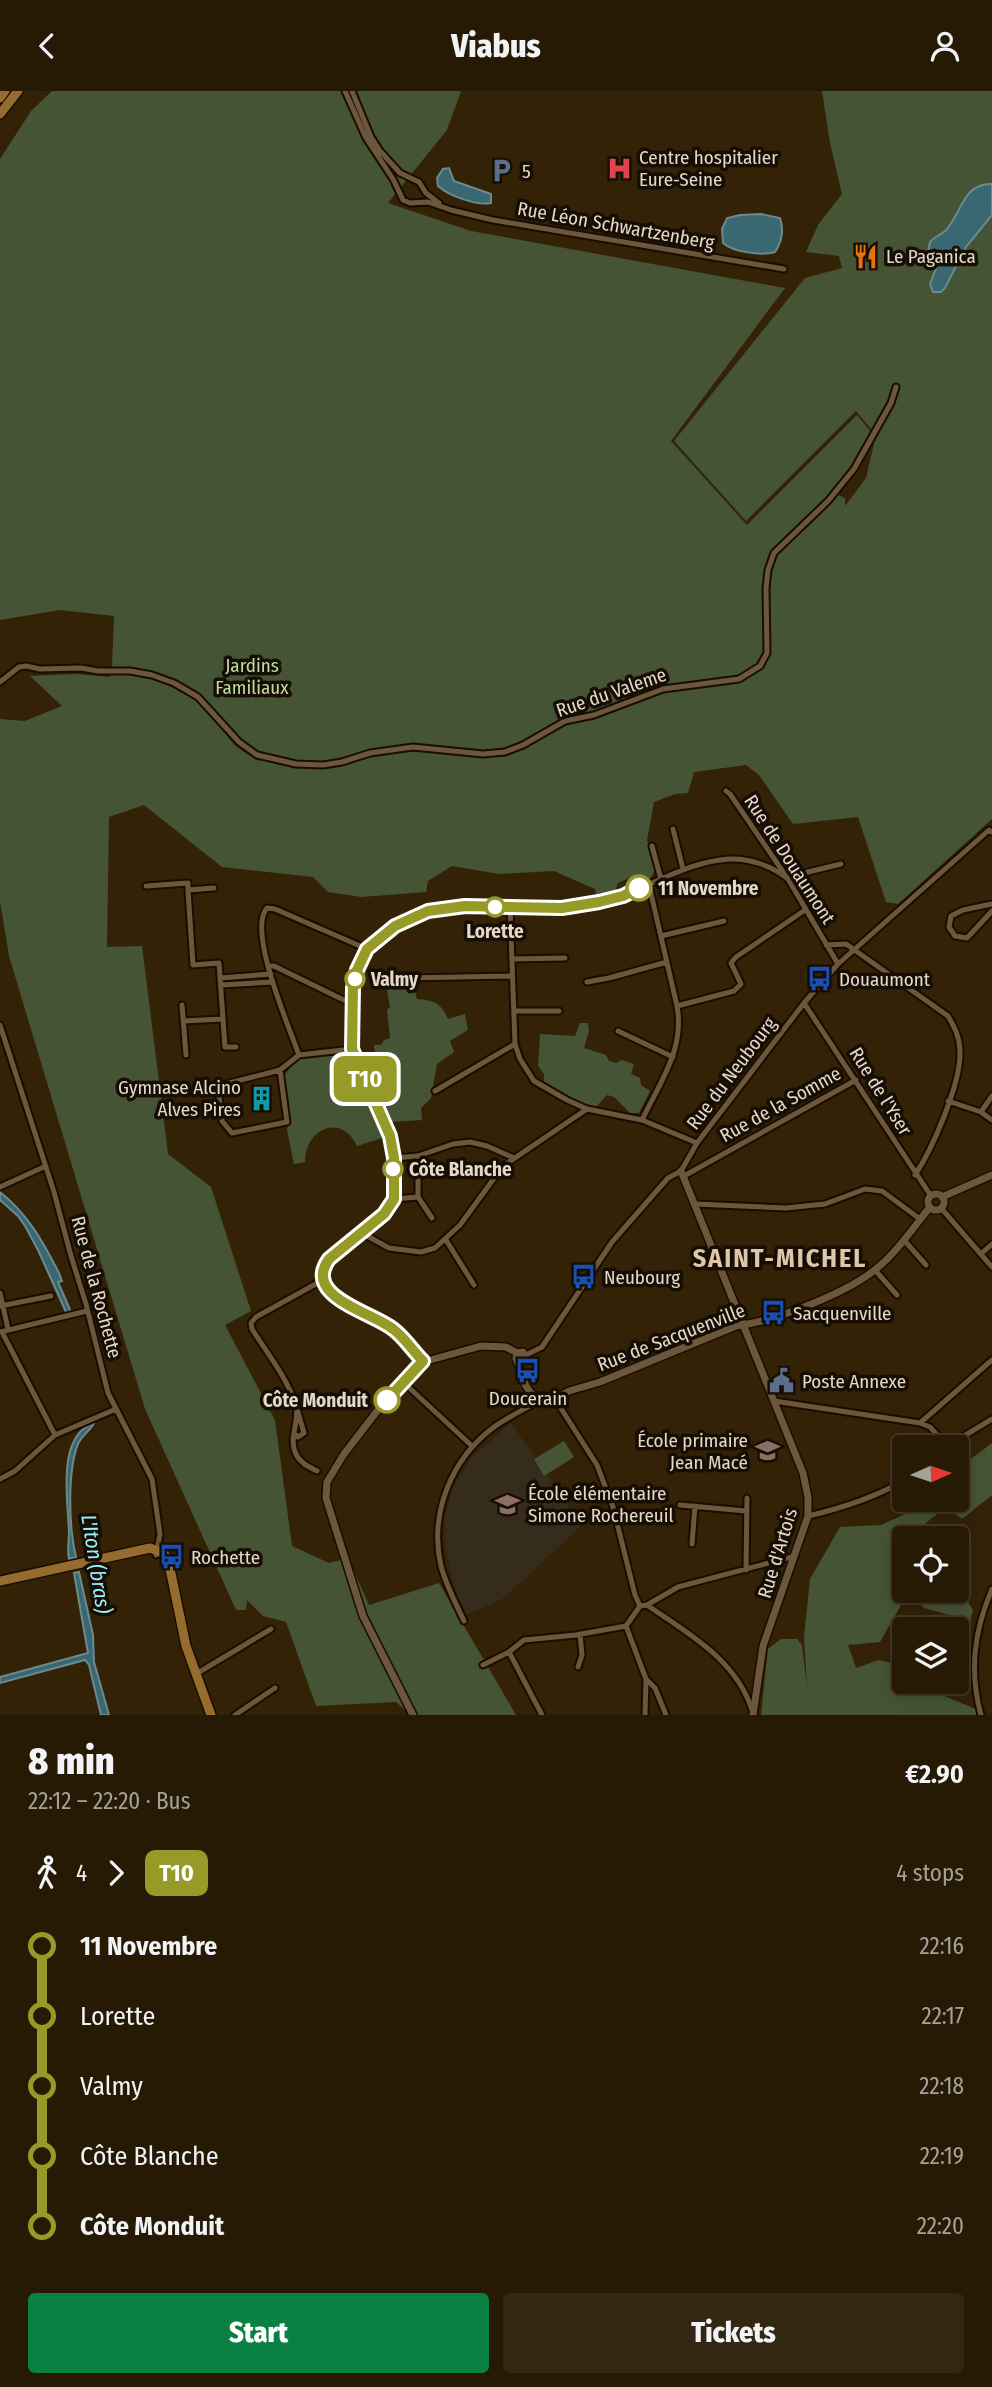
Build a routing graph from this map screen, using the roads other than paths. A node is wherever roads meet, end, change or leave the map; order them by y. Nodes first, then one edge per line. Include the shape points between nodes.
1 (5, 91) edge
2 (18, 91) edge
3 (345, 91) edge
4 (352, 91) edge
5 (0, 98) edge
6 (0, 114) edge
7 (410, 178) junction
8 (422, 189) junction
9 (398, 191) junction
10 (413, 202) junction
11 (444, 207) junction
12 (784, 269) dead end
13 (896, 387) dead end
14 (0, 683) edge
15 (726, 791) dead end
16 (673, 829) dead end
17 (991, 831) edge
18 (652, 846) dead end
19 (841, 864) dead end
20 (683, 869) junction
21 (661, 879) junction
22 (788, 879) junction
23 (649, 885) junction
24 (146, 886) dead end
25 (214, 888) dead end
26 (188, 890) junction
27 (992, 904) edge
28 (510, 907) junction
29 (805, 910) junction
30 (992, 911) edge
31 (724, 921) dead end
32 (661, 936) junction
33 (827, 944) junction
34 (367, 949) junction
35 (853, 949) junction
36 (565, 958) dead end
37 (512, 959) junction
38 (667, 962) junction
39 (838, 964) junction
40 (268, 966) junction
41 (271, 974) junction
42 (512, 976) junction
43 (406, 978) dead end
44 (221, 981) junction
45 (273, 982) junction
46 (587, 982) dead end
47 (804, 1003) junction
48 (352, 1004) junction
49 (182, 1005) dead end
50 (677, 1006) junction
51 (514, 1011) junction
52 (559, 1011) dead end
53 (223, 1019) junction
54 (184, 1021) junction
55 (0, 1025) edge
56 (618, 1031) dead end
57 (515, 1044) junction
58 (236, 1047) dead end
59 (352, 1049) junction
60 (186, 1055) dead end
61 (299, 1055) junction
62 (673, 1057) junction
63 (280, 1070) junction
64 (856, 1080) junction
65 (435, 1091) dead end
66 (992, 1096) edge
67 (948, 1101) junction
68 (587, 1109) junction
69 (981, 1112) junction
70 (642, 1120) junction
71 (992, 1120) edge
72 (697, 1143) junction
73 (418, 1156) junction
74 (394, 1158) junction
75 (514, 1158) junction
76 (46, 1166) junction
77 (682, 1173) junction
78 (915, 1175) junction
79 (992, 1175) edge
80 (0, 1187) edge
81 (931, 1196) junction
82 (418, 1197) junction
83 (942, 1198) junction
84 (394, 1199) junction
85 (695, 1204) junction
86 (930, 1207) junction
87 (942, 1207) junction
88 (432, 1218) dead end
89 (920, 1219) junction
90 (360, 1232) junction
91 (446, 1240) junction
92 (904, 1240) junction
93 (992, 1244) edge
94 (981, 1254) junction
95 (926, 1265) dead end
96 (992, 1267) edge
97 (874, 1270) junction
98 (323, 1280) junction
99 (474, 1285) dead end
100 (0, 1293) edge
101 (897, 1294) dead end
102 (51, 1296) dead end
103 (1, 1306) edge
104 (87, 1311) junction
105 (744, 1326) junction
106 (3, 1331) edge
107 (526, 1355) joint
108 (518, 1357) junction
109 (992, 1360) edge
110 (423, 1361) junction
111 (403, 1382) junction
112 (555, 1399) junction
113 (540, 1400) junction
114 (774, 1401) junction
115 (116, 1409) junction
116 (297, 1410) junction
117 (992, 1419) edge
118 (920, 1423) junction
119 (294, 1433) junction
120 (55, 1435) junction
121 (936, 1435) edge
122 (966, 1435) edge
123 (472, 1446) junction
124 (317, 1471) dead end
125 (0, 1479) edge
126 (892, 1487) edge
127 (747, 1498) dead end
128 (680, 1505) dead end
129 (695, 1506) junction
130 (746, 1511) junction
131 (808, 1516) junction
132 (692, 1544) dead end
133 (156, 1553) junction
134 (796, 1556) junction
135 (746, 1570) junction
136 (0, 1581) edge
137 (992, 1589) edge
138 (644, 1605) junction
139 (464, 1621) dead end
140 (626, 1626) junction
141 (271, 1629) dead end
142 (580, 1634) junction
143 (509, 1652) junction
144 (483, 1665) dead end
145 (578, 1667) dead end
146 (196, 1674) junction
147 (646, 1679) junction
148 (275, 1688) dead end
149 (757, 1690) junction
150 (745, 1693) junction
151 (753, 1714) edge
152 (211, 1715) edge
153 (235, 1715) edge
154 (413, 1715) edge
155 (542, 1715) edge
156 (645, 1715) edge
157 (666, 1715) edge
158 (981, 1715) edge

1 - 5 main road
2 - 6 main road
3 - 9 street
4 - 7 street via 380,151
7 - 8 street
7 - 9 street
8 - 10 street
8 - 11 street, Rue Léon Schwartzenberg
9 - 10 street via 403,200
10 - 11 street, Rue Léon Schwartzenberg
11 - 12 street, Rue Léon Schwartzenberg via 493,220
13 - 14 street, Rue du Valeme via 854,470 772,558 766,588 768,649 756,670 735,680 663,689 565,721 505,752 419,747 376,752 330,765 263,758 246,748 198,697 166,680 134,671 19,667
15 - 22 street, Rue de Douaumont
16 - 20 street
17 - 35 street, Rue du Neubourg
18 - 21 street
19 - 22 street
20 - 21 street
20 - 22 street via 746,860
21 - 23 street
22 - 29 street, Rue de Douaumont
23 - 28 street via 581,906
23 - 32 street
24 - 26 street via 188,883
25 - 26 street
26 - 44 street via 193,965 219,963
27 - 30 street via 962,910 951,916 949,927 955,936 967,938
28 - 34 street via 428,911 395,926
28 - 37 street
29 - 33 street, Rue de Douaumont
29 - 50 street via 736,957 731,963 741,984 734,991
31 - 32 street
32 - 38 street
33 - 35 street, Rue de Douaumont via 846,944
33 - 39 street, Rue de Douaumont
34 - 40 street via 267,908 261,926
34 - 48 street via 357,970
35 - 39 street, Rue du Neubourg
35 - 67 street via 948,1016 961,1049
36 - 37 street
37 - 42 street
38 - 46 street
38 - 50 street
39 - 47 street, Rue du Neubourg
40 - 41 street
40 - 48 street
41 - 44 street
41 - 45 street
42 - 43 street
42 - 51 street
44 - 45 street
44 - 53 street
45 - 61 street
47 - 64 street, Rue de l'Yser
47 - 72 street, Rue du Neubourg
48 - 59 street
49 - 54 street
50 - 62 street via 679,1037
51 - 52 street
51 - 57 street
53 - 54 street
53 - 58 street via 225,1047
54 - 60 street
55 - 76 street, Rue de la Rochette
56 - 62 street
57 - 65 street
57 - 68 street via 534,1081
59 - 61 street
59 - 74 street via 390,1136
61 - 63 street
62 - 70 street
63 - 63 street via 218,1086 222,1121 232,1133 287,1122
64 - 77 street, Rue de la Somme
64 - 78 street, Rue de l'Yser
66 - 69 street
67 - 69 street
67 - 78 street
68 - 70 street
68 - 75 street
69 - 71 street
70 - 72 street
72 - 77 street, Rue du Neubourg
73 - 74 street
73 - 75 street via 470,1142
73 - 82 street
74 - 84 street
75 - 91 street
76 - 80 street
76 - 104 street, Rue de la Rochette
77 - 85 street, Rue d'Artois
77 - 107 street, Rue du Neubourg via 668,1178 612,1242 542,1347
78 - 81 street, Rue de l'Yser
79 - 83 street
81 - 83 street
81 - 86 street
82 - 84 street
82 - 88 street
83 - 87 street
84 - 90 street via 384,1214
85 - 89 street via 825,1204 865,1189 882,1191
85 - 105 street, Rue d'Artois
86 - 87 street
86 - 89 street, Rue de Sacquenville
87 - 94 street
89 - 92 street, Rue de Sacquenville
90 - 91 street via 407,1252 435,1248
90 - 98 street via 329,1259
91 - 99 street
92 - 95 street
92 - 97 street, Rue de Sacquenville
93 - 94 street
94 - 96 street
97 - 101 street
97 - 105 street, Rue de Sacquenville via 826,1297
98 - 110 street via 334,1296 395,1330
98 - 116 street via 251,1323
100 - 103 street
102 - 103 street
103 - 106 street
104 - 106 street
104 - 115 street, Rue de la Rochette
105 - 112 street, Rue de Sacquenville
105 - 114 street, Rue d'Artois
106 - 120 street
107 - 108 street via 524,1360
108 - 110 street via 506,1347 481,1346
108 - 113 street via 526,1386
109 - 118 street
110 - 111 street
111 - 123 street
111 - 154 street via 344,1454 326,1490 363,1616
112 - 113 street, Rue de Sacquenville
112 - 138 street via 597,1465 614,1507 635,1595
113 - 123 street
114 - 118 street
114 - 131 street, Rue d'Artois via 803,1473
115 - 120 street
115 - 133 street, Rue de la Rochette via 152,1479 160,1534
116 - 119 street
116 - 119 street via 304,1433 298,1437
117 - 122 street
118 - 121 street
119 - 124 street via 297,1456
120 - 125 street
123 - 139 street via 447,1488 438,1528 441,1567
126 - 131 street via 850,1506
127 - 130 street
128 - 129 street
129 - 130 street
129 - 132 street
130 - 135 street
131 - 134 street, Rue d'Artois
133 - 136 main road
133 - 146 main road via 168,1559
134 - 135 street
134 - 149 street, Rue d'Artois via 763,1646
135 - 138 street via 678,1587
137 - 158 street via 974,1645 973,1673
138 - 140 street
138 - 150 street via 710,1648
140 - 142 street
140 - 147 street
141 - 146 street
142 - 143 street via 524,1640
142 - 145 street
143 - 144 street
143 - 155 street
146 - 152 main road
147 - 156 street
147 - 157 street
148 - 153 street
149 - 150 street
149 - 151 street, Rue d'Artois
150 - 151 street

